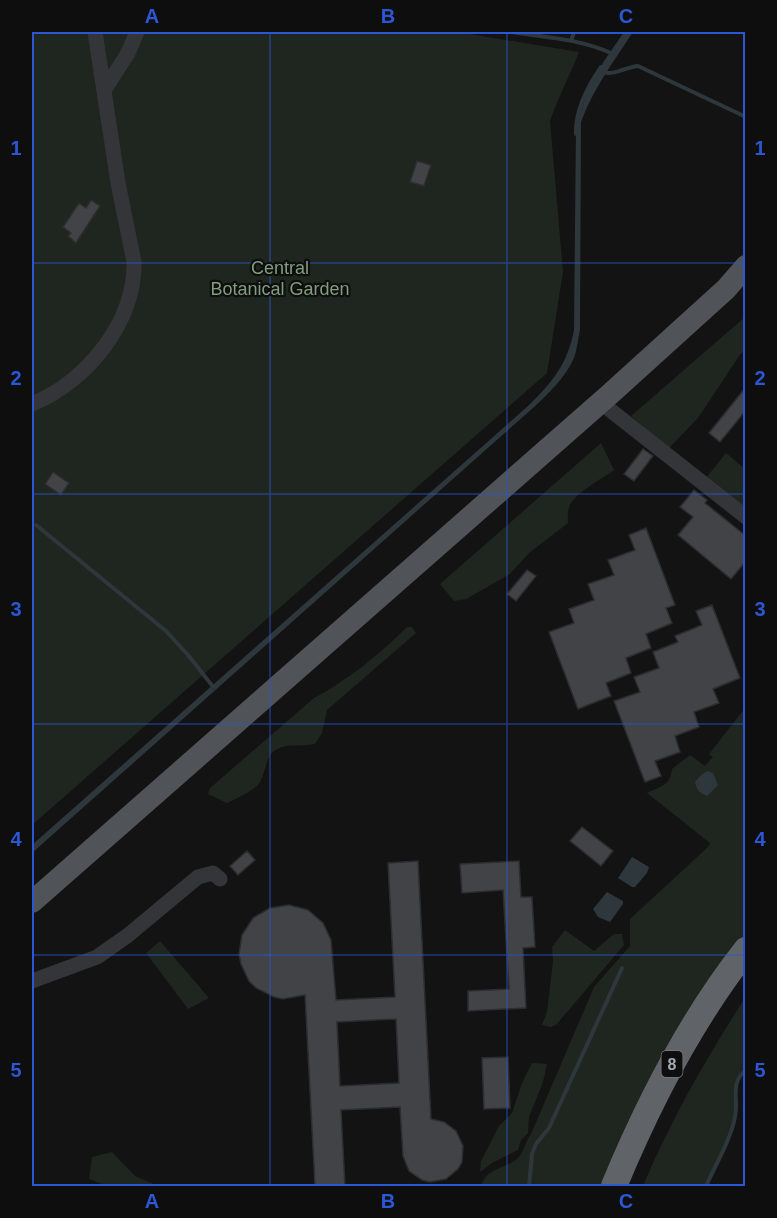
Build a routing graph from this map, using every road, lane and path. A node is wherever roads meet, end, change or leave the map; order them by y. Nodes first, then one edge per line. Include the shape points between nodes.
1 (95, 32) edge
2 (137, 32) edge
3 (105, 89) junction
4 (746, 266) edge
5 (600, 402) junction
6 (32, 404) edge
7 (746, 517) edge
8 (220, 879) dead end
9 (32, 902) edge
10 (746, 950) edge
11 (746, 976) edge
12 (32, 981) edge
13 (614, 1186) edge
14 (632, 1186) edge

1 - 3 street
2 - 3 street
3 - 6 street via 134,262 131,291 123,315 99,353 65,386
4 - 5 main road via 726,289
5 - 7 street
5 - 9 main road
8 - 12 street via 213,873 198,877 97,957
10 - 13 highway, 8 via 713,995 671,1066
11 - 14 highway, 8 via 685,1068

